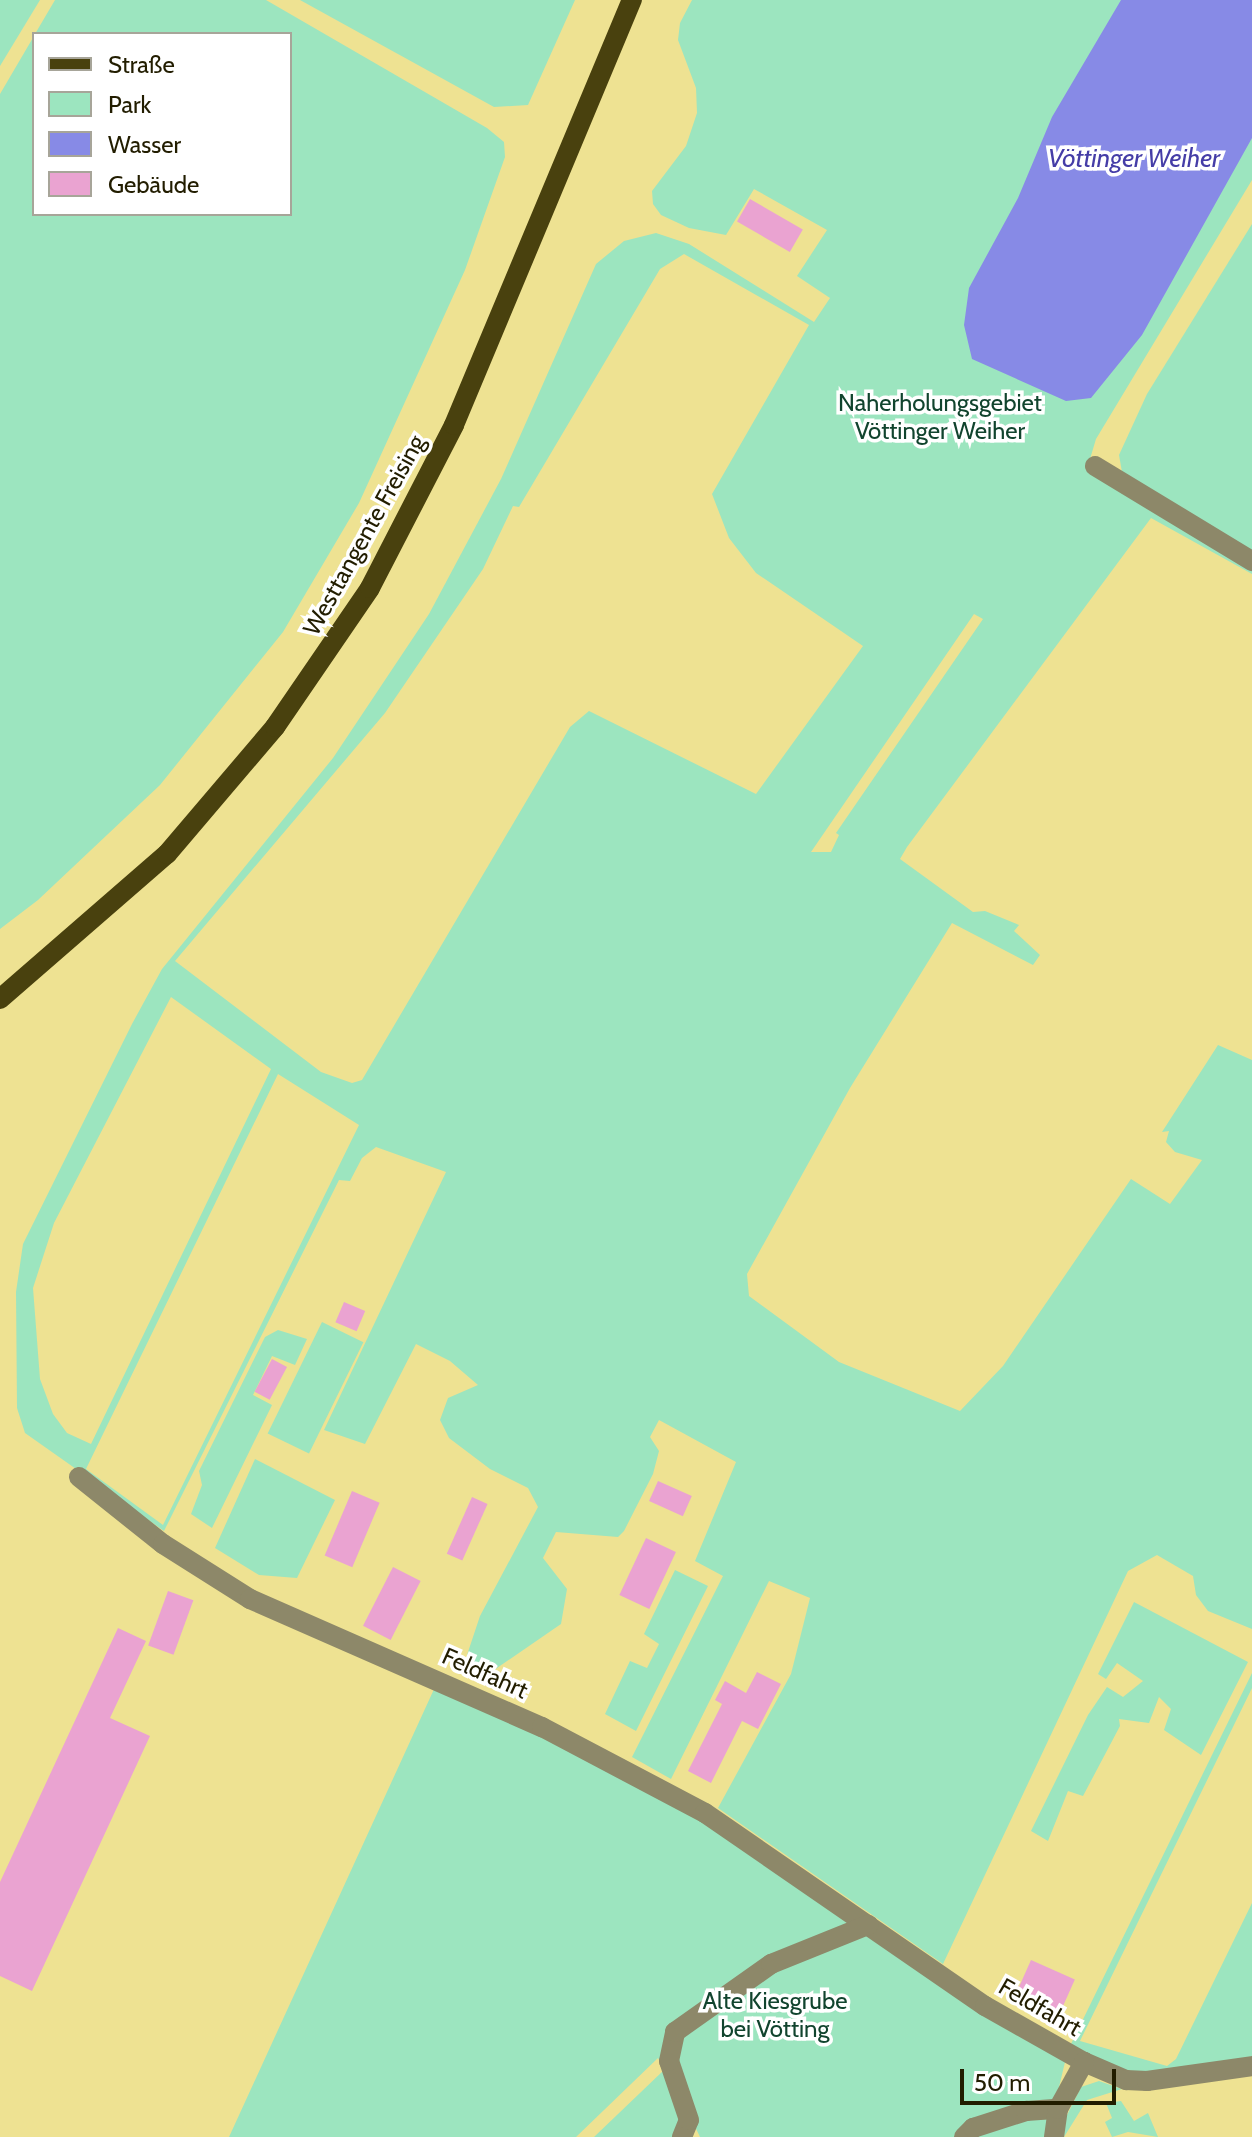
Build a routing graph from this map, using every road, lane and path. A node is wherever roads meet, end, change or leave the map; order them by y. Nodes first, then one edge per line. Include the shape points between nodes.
1 (632, 0) edge
2 (1095, 466) dead end
3 (1252, 561) edge
4 (0, 999) edge
5 (79, 1477) dead end
6 (868, 1925) junction
7 (1084, 2062) junction
8 (1252, 2066) edge
9 (1058, 2109) junction
10 (682, 2137) edge
11 (964, 2137) edge
12 (1054, 2137) edge

1 - 4 main road, Westtangente Freising via 454,425 361,601 275,727 167,854
2 - 3 street
5 - 6 street, Feldfahrt via 163,1544 250,1599 566,1739 742,1834
6 - 7 street, Feldfahrt via 985,2006
6 - 10 street via 771,1964 675,2032 669,2061 689,2120
7 - 8 street, Feldfahrt via 1126,2080 1147,2081
7 - 9 street
9 - 11 street via 1026,2111 973,2128
9 - 12 street

